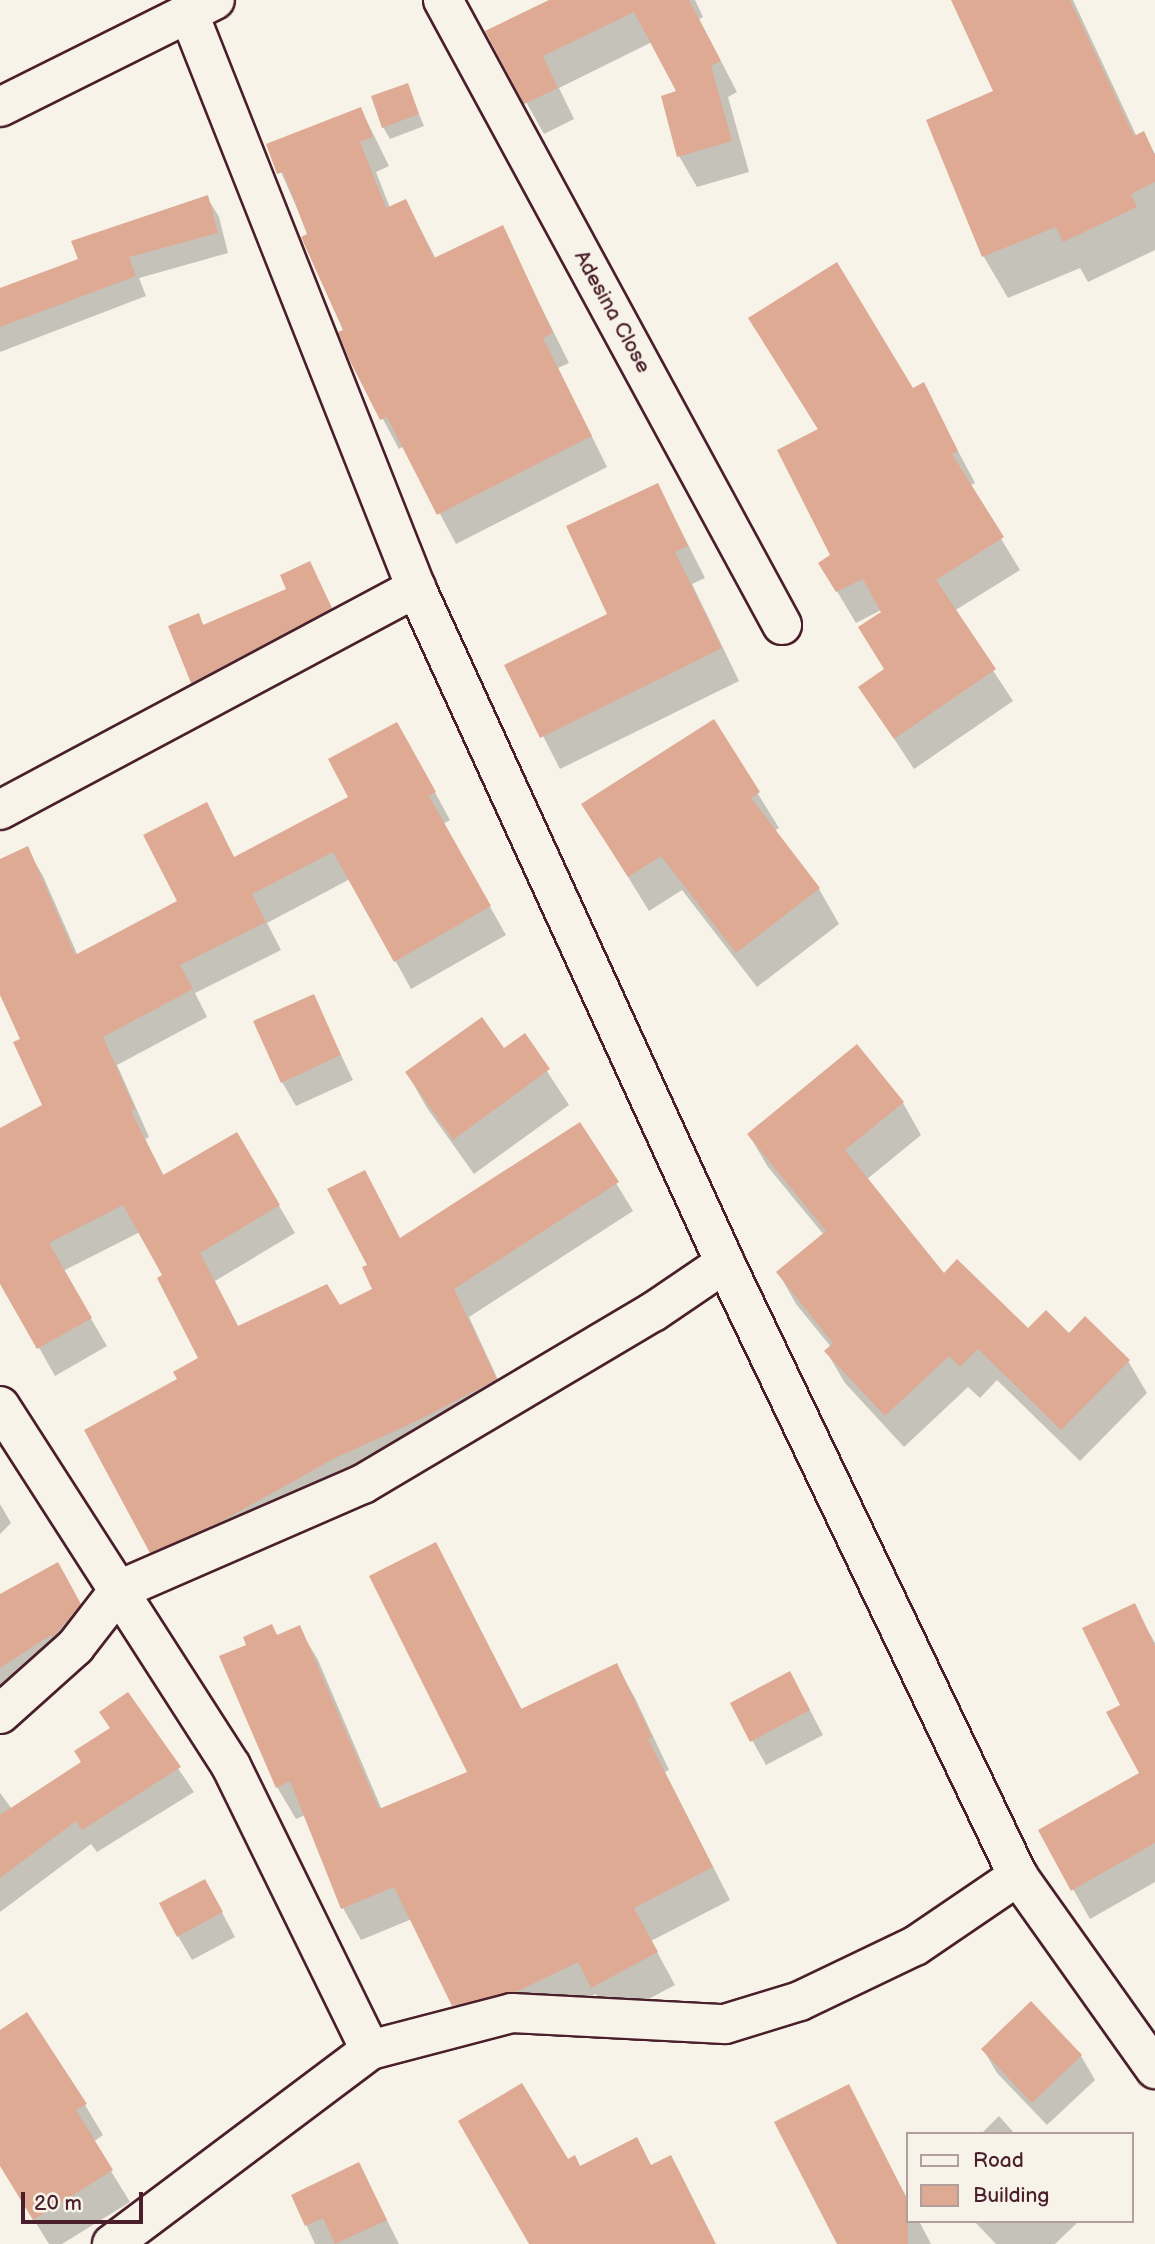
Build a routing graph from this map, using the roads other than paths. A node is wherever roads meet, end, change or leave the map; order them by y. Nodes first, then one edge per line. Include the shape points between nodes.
1 (443, 0) edge
2 (202, 7) edge
3 (0, 107) edge
4 (416, 589) junction
5 (782, 625) dead end
6 (0, 810) edge
7 (725, 1263) junction
8 (0, 1406) edge
9 (119, 1590) junction
10 (0, 1714) edge
11 (1018, 1875) junction
12 (370, 2050) junction
13 (1155, 2069) edge
14 (112, 2244) edge

1 - 5 street, Adesina Close
2 - 3 street
2 - 4 street
4 - 6 street
4 - 7 street
7 - 9 street via 653,1312 363,1484
7 - 11 street
8 - 9 street
9 - 10 street via 75,1647
9 - 12 street via 231,1766
11 - 12 street via 915,1946 800,2001 725,2024 512,2013
11 - 13 street
12 - 14 street

